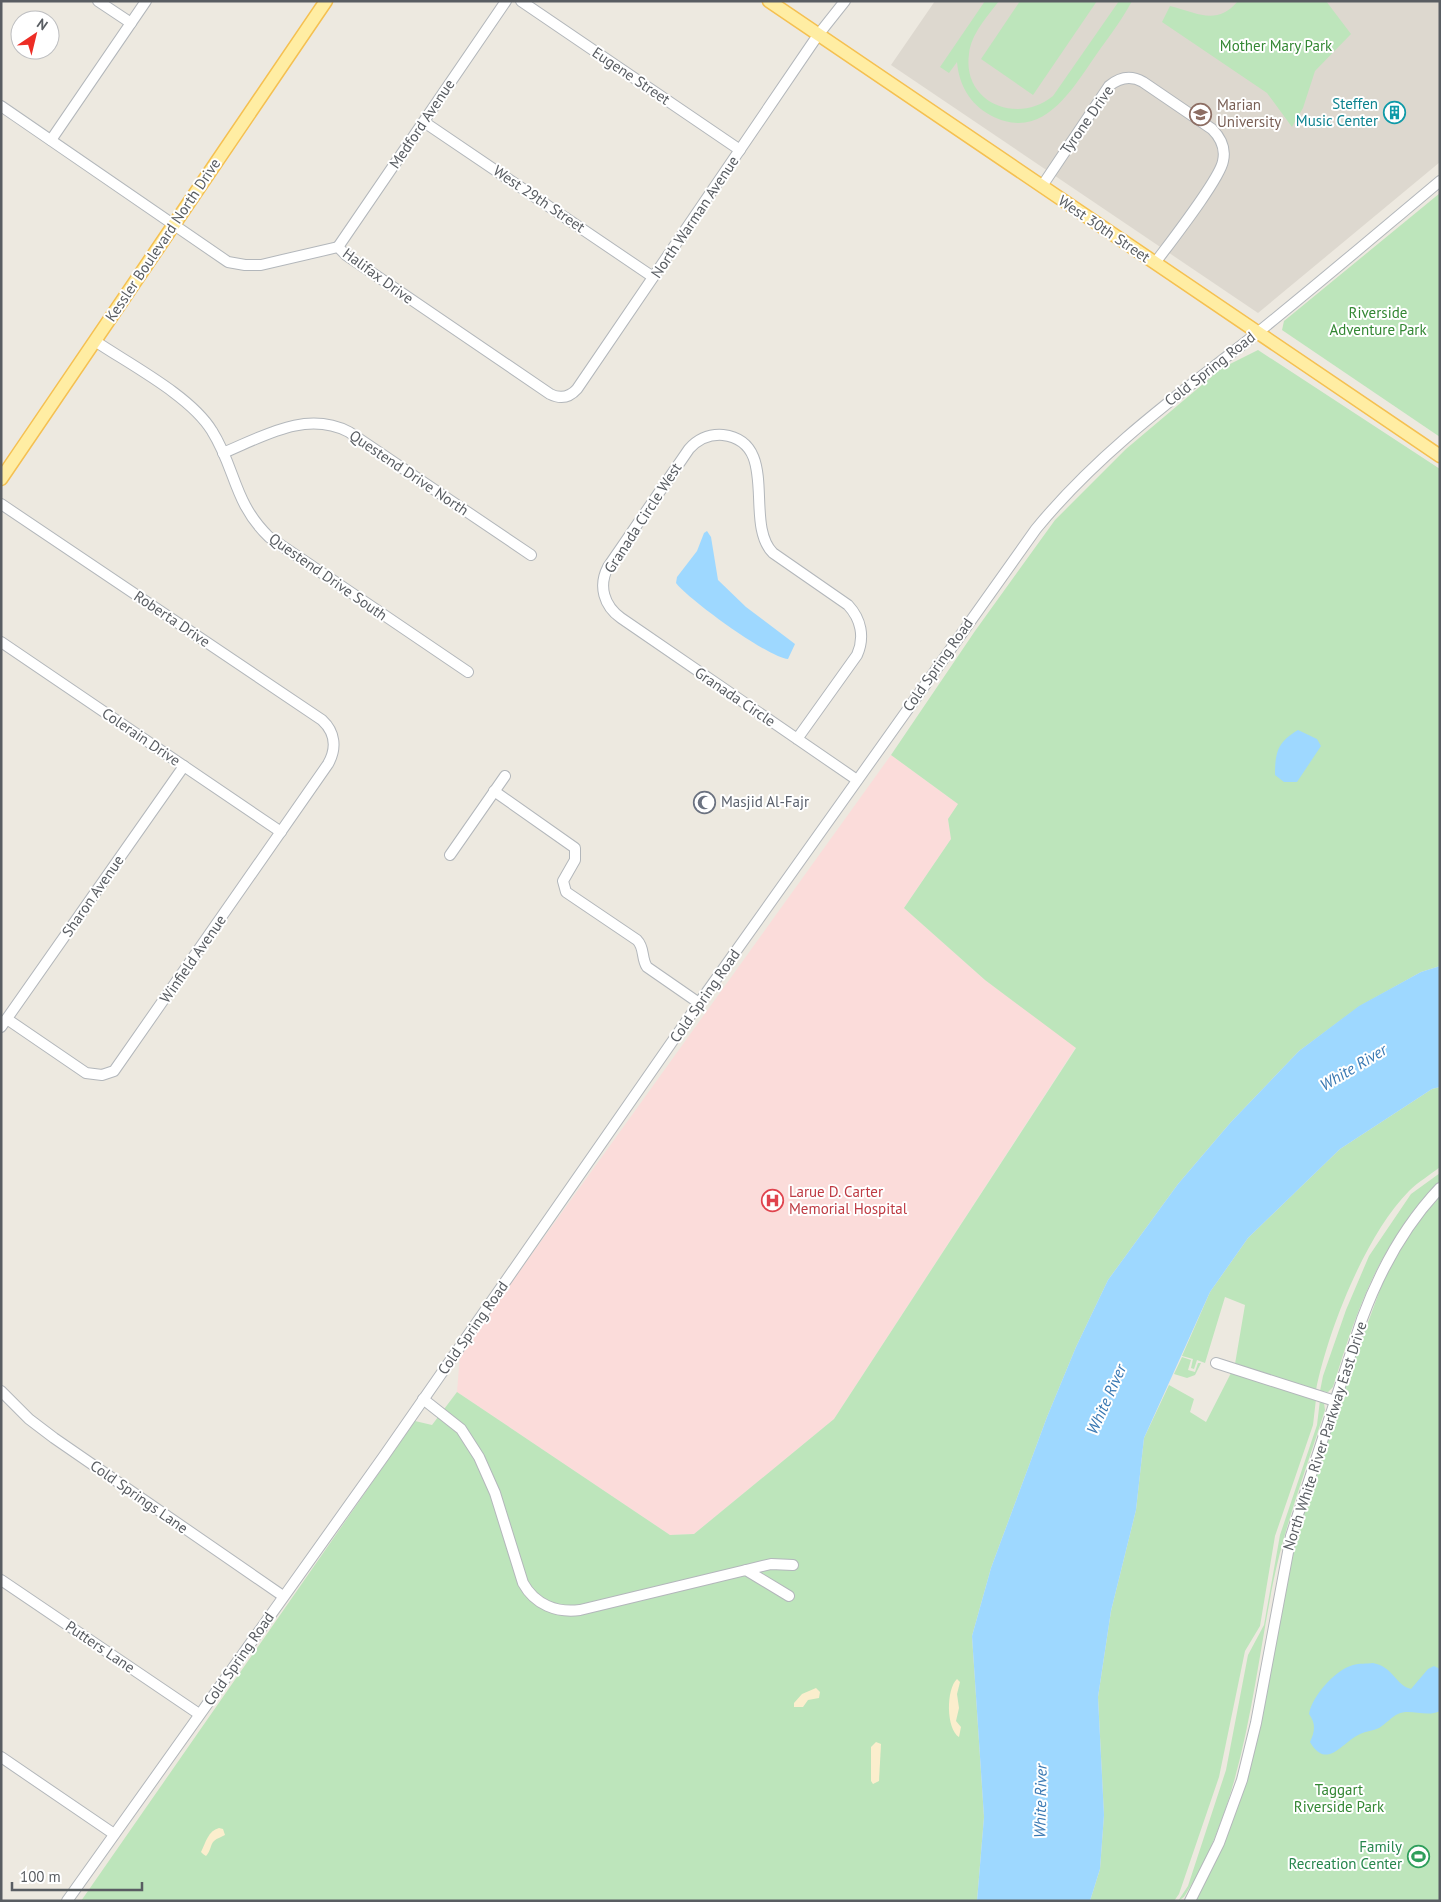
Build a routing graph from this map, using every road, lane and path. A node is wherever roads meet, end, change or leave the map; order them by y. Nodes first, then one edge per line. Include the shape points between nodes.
1 (98, 1) edge
2 (146, 1) edge
3 (326, 1) edge
4 (506, 1) edge
5 (521, 1) edge
6 (769, 1) edge
7 (845, 1) edge
8 (131, 23) junction
9 (818, 35) junction
10 (1, 106) edge
11 (424, 122) junction
12 (51, 140) junction
13 (740, 150) junction
14 (1440, 181) edge
15 (1042, 186) junction
16 (174, 225) junction
17 (338, 247) junction
18 (1155, 263) junction
19 (653, 277) junction
20 (1257, 333) junction
21 (95, 341) junction
22 (568, 396) joint
23 (223, 453) junction
24 (1440, 456) edge
25 (1, 479) edge
26 (1, 504) edge
27 (531, 555) dead end
28 (614, 612) joint
29 (1, 642) edge
30 (468, 672) dead end
31 (797, 739) junction
32 (334, 742) joint
33 (184, 766) junction
34 (505, 776) dead end
35 (857, 780) junction
36 (494, 791) junction
37 (281, 832) junction
38 (450, 855) dead end
39 (699, 1003) junction
40 (4, 1023) edge
41 (1440, 1188) edge
42 (1216, 1363) dead end
43 (1, 1391) edge
44 (422, 1399) junction
45 (1335, 1401) junction
46 (793, 1565) dead end
47 (746, 1570) junction
48 (1, 1580) edge
49 (283, 1596) junction
50 (789, 1596) dead end
51 (199, 1714) junction
52 (1, 1757) edge
53 (114, 1834) junction
54 (67, 1901) edge
55 (1190, 1901) edge

1 - 8 street
2 - 8 street
3 - 16 main road, Kessler Boulevard North Drive
4 - 11 street, Medford Avenue
5 - 13 street, Eugene Street
6 - 9 main road, West 30th Street
7 - 9 street
8 - 12 street
9 - 13 street, North Warman Avenue
9 - 15 main road, West 30th Street
10 - 12 street, Halifax Drive
11 - 17 street, Medford Avenue
11 - 19 street, West 29th Street
12 - 16 street, Halifax Drive
13 - 19 street, North Warman Avenue
14 - 20 street, Cold Spring Road
15 - 18 main road, West 30th Street
15 - 18 street, Tyrone Drive via 1109,86 1119,79 1132,77 1151,87 1212,129 1222,142 1224,155 1220,171
16 - 17 street, Halifax Drive via 221,258 244,265 261,265
16 - 21 main road, Kessler Boulevard North Drive
17 - 22 street, Halifax Drive via 550,394
18 - 20 main road, West 30th Street
19 - 22 street, North Warman Avenue via 577,389
20 - 24 main road, West 30th Street
20 - 35 street, Cold Spring Road via 1134,430 1059,502 1014,558
21 - 23 street, Questend Drive South via 193,408 212,430
21 - 25 main road, Kessler Boulevard North Drive
23 - 27 street, Questend Drive North via 294,424 334,425
23 - 30 street, Questend Drive South via 245,508 269,537
26 - 32 street, Roberta Drive via 322,720
28 - 31 street, Granada Circle
28 - 31 street, Granada Circle West via 603,592 608,567 689,449 710,436 729,436 740,441 753,456 758,472 760,527 770,550 848,605 860,626 861,643 857,655
29 - 33 street, Colerain Drive
31 - 35 street, Granada Circle
32 - 37 street, Winfield Avenue via 328,764
33 - 37 street, Colerain Drive
33 - 40 street, Sharon Avenue
34 - 36 street
35 - 39 street, Cold Spring Road
36 - 38 street
36 - 39 street via 575,848 576,860 564,879 566,892 637,940 642,946 647,967
37 - 40 street, Winfield Avenue via 114,1071 98,1076 86,1073
39 - 44 street, Cold Spring Road
41 - 45 street, North White River Parkway East Drive via 1414,1218 1390,1256 1367,1303
42 - 45 street
43 - 49 street, Cold Springs Lane via 54,1438
44 - 47 street via 467,1437 495,1493 523,1583 545,1606 560,1611 580,1610
44 - 49 street, Cold Spring Road
45 - 55 street, North White River Parkway East Drive via 1291,1536 1244,1773 1219,1843
46 - 47 street via 771,1564
47 - 50 street
48 - 51 street, Putters Lane
49 - 51 street, Cold Spring Road
51 - 53 street, Cold Spring Road
52 - 53 street
53 - 54 street, Cold Spring Road

